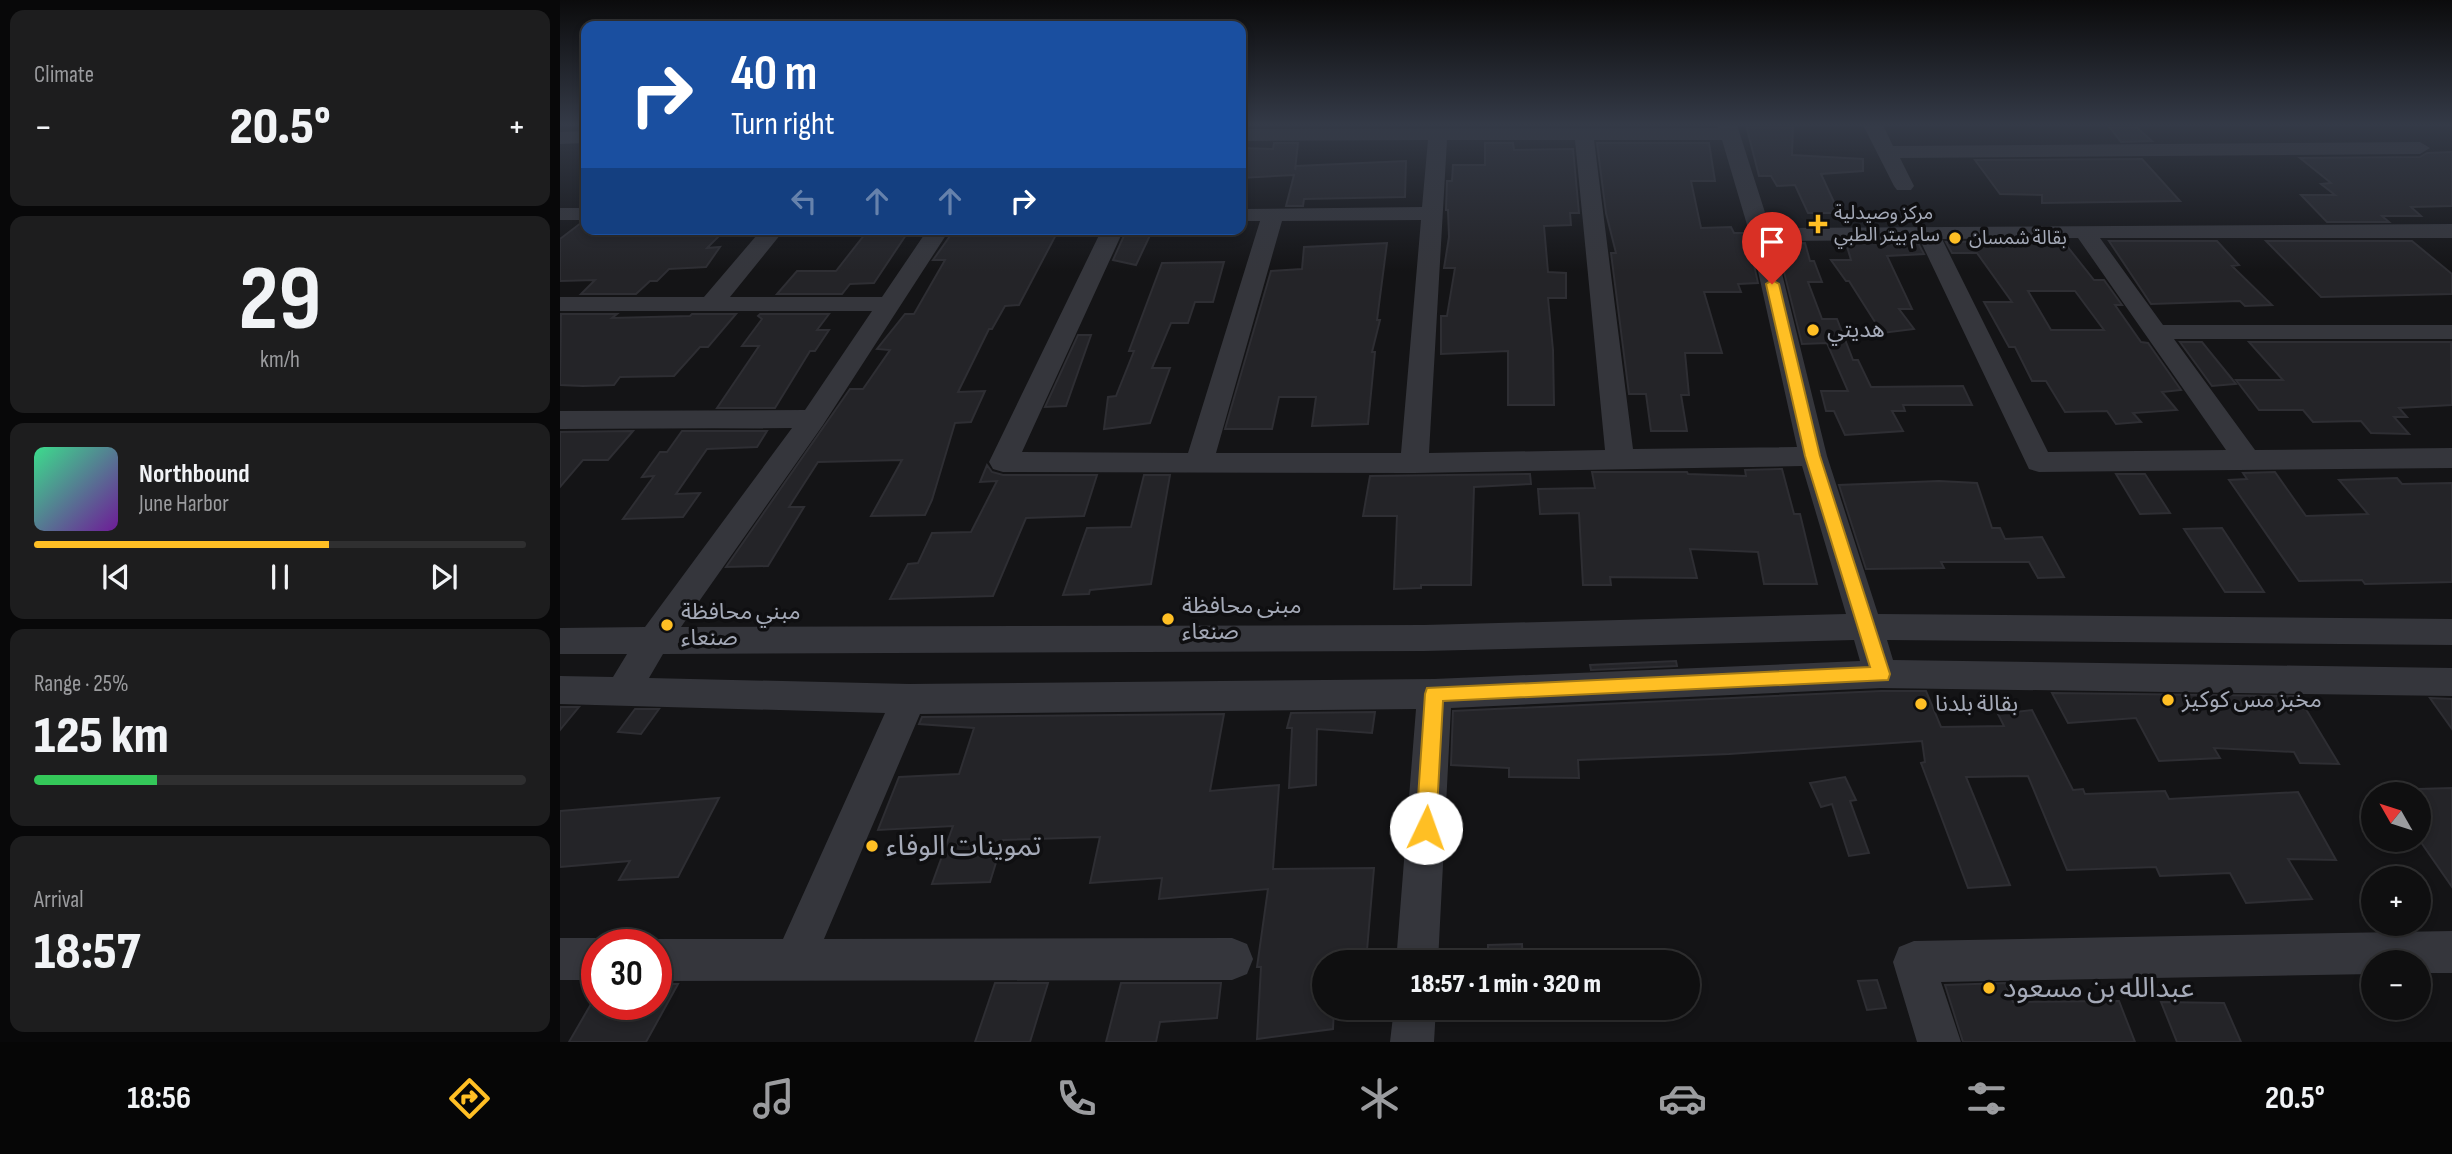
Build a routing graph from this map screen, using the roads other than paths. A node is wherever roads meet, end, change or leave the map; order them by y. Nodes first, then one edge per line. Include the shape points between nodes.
1 (1435, 174) edge
2 (1588, 174) edge
3 (1742, 174) edge
4 (1898, 174) edge
5 (1904, 186) dead end
6 (1432, 213) junction
7 (560, 214) edge
8 (581, 214) edge
9 (1246, 215) edge
10 (1273, 215) junction
11 (2084, 230) junction
12 (2452, 231) edge
13 (1927, 232) junction
14 (769, 235) edge
15 (935, 235) edge
16 (1110, 235) edge
17 (1761, 235) junction
18 (560, 304) edge
19 (711, 304) junction
20 (888, 304) junction
21 (2156, 332) junction
22 (2452, 332) edge
23 (813, 419) junction
24 (560, 420) edge
25 (1813, 456) junction
26 (2452, 458) edge
27 (1620, 459) junction
28 (2247, 460) junction
29 (1199, 462) junction
30 (1414, 463) junction
31 (1867, 627) junction
32 (2452, 632) edge
33 (654, 640) junction
34 (560, 641) edge
35 (1881, 674) junction
36 (2452, 682) edge
37 (560, 690) edge
38 (623, 690) junction
39 (1434, 694) junction
40 (909, 699) junction
41 (1418, 950) edge
42 (2452, 952) edge
43 (560, 959) edge
44 (581, 959) edge
45 (672, 960) edge
46 (1232, 960) dead end
47 (794, 961) junction
48 (1414, 1020) edge
49 (1412, 1042) edge
50 (1939, 1042) edge

1 - 6 street
2 - 27 street
3 - 17 street
4 - 5 street
6 - 10 street
6 - 30 street
7 - 8 street
9 - 10 street
10 - 29 street
11 - 12 street
11 - 13 street
11 - 21 street
13 - 17 street
13 - 28 street via 2039,463
14 - 19 street
15 - 20 street
16 - 29 street via 1003,462
17 - 25 street
18 - 19 street
19 - 20 street
20 - 23 street
21 - 22 street
21 - 28 street
23 - 24 street
23 - 33 street
25 - 27 street
25 - 31 street
26 - 28 street
27 - 30 street
29 - 30 street
31 - 32 street
31 - 33 street via 1411,638
31 - 35 street
33 - 34 street
33 - 38 street
35 - 36 street
35 - 39 street
37 - 38 street
38 - 40 street
39 - 40 street
39 - 41 street
40 - 47 street
42 - 50 street via 1914,962
43 - 44 street
45 - 47 street
46 - 47 street
48 - 49 street

